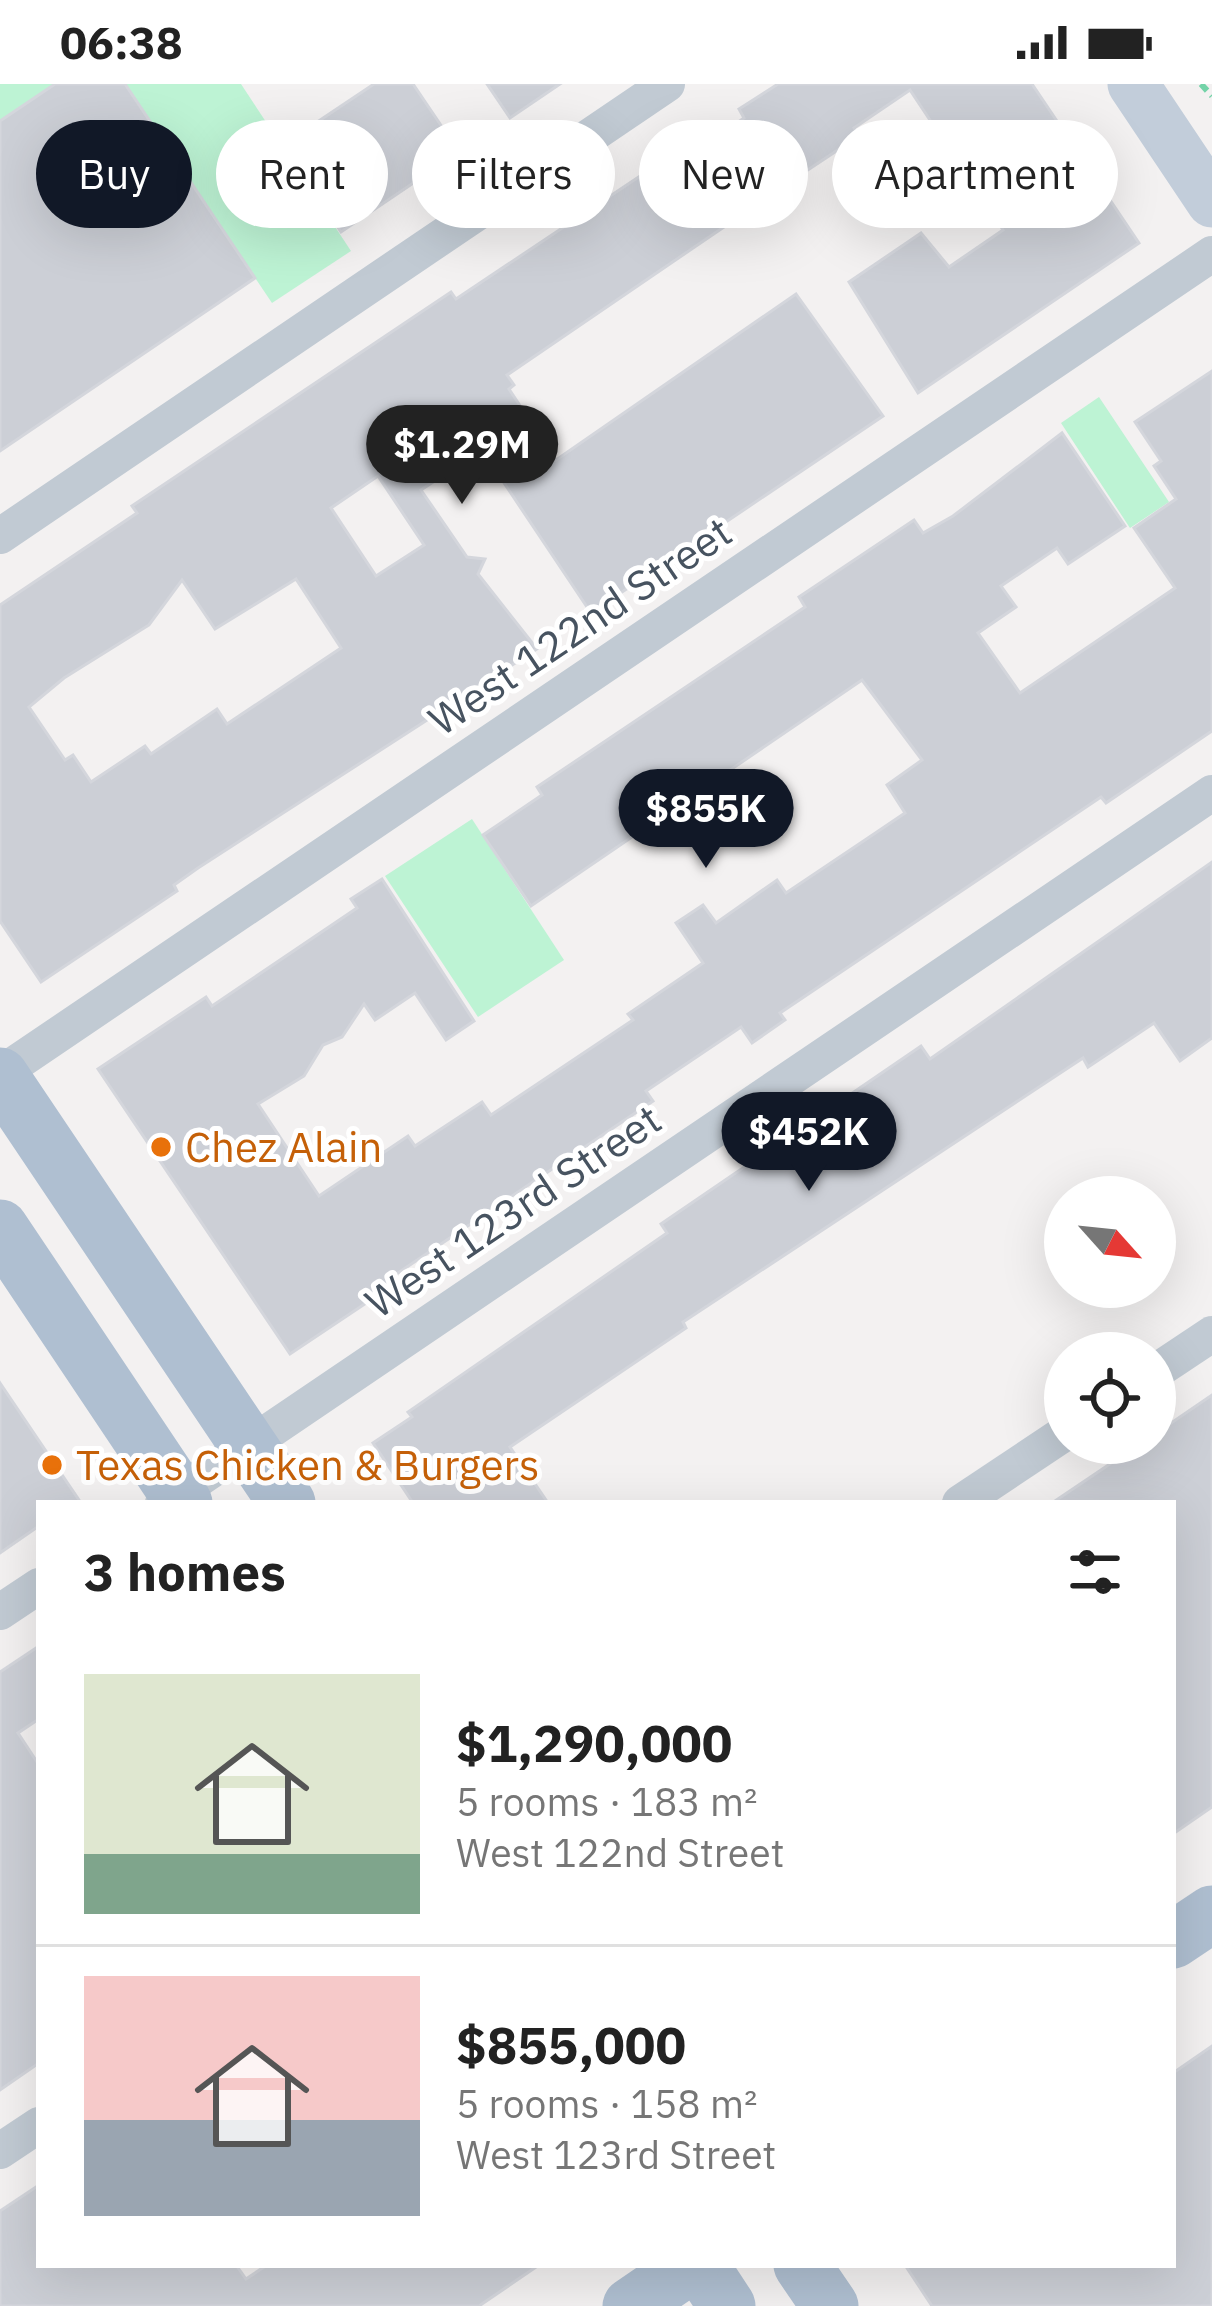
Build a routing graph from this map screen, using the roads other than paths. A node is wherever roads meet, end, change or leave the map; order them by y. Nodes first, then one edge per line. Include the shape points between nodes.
1 (667, 84) edge
2 (1133, 84) edge
3 (1212, 202) edge
4 (1212, 254) edge
5 (0, 536) edge
6 (1212, 793) edge
7 (0, 1075) edge
8 (0, 1228) edge
9 (1212, 1334) edge
10 (1176, 1358) edge
11 (248, 1445) junction
12 (1044, 1446) edge
13 (175, 1500) edge
14 (285, 1500) edge
15 (964, 1500) edge
16 (36, 1588) edge
17 (0, 1612) edge
18 (1212, 1914) edge
19 (1176, 1938) edge
20 (36, 2127) edge
21 (0, 2151) edge
22 (691, 2268) edge
23 (698, 2268) edge
24 (804, 2268) edge
25 (631, 2306) edge
26 (727, 2306) edge
27 (830, 2306) edge

1 - 5 street
2 - 3 main road
4 - 7 street, West 122nd Street
6 - 11 street, West 123rd Street
7 - 11 main road
8 - 13 main road
9 - 10 street
11 - 13 street, West 123rd Street
11 - 14 main road
12 - 15 street
16 - 17 street
18 - 19 main road
20 - 21 street
22 - 25 main road
23 - 26 main road
24 - 27 main road

